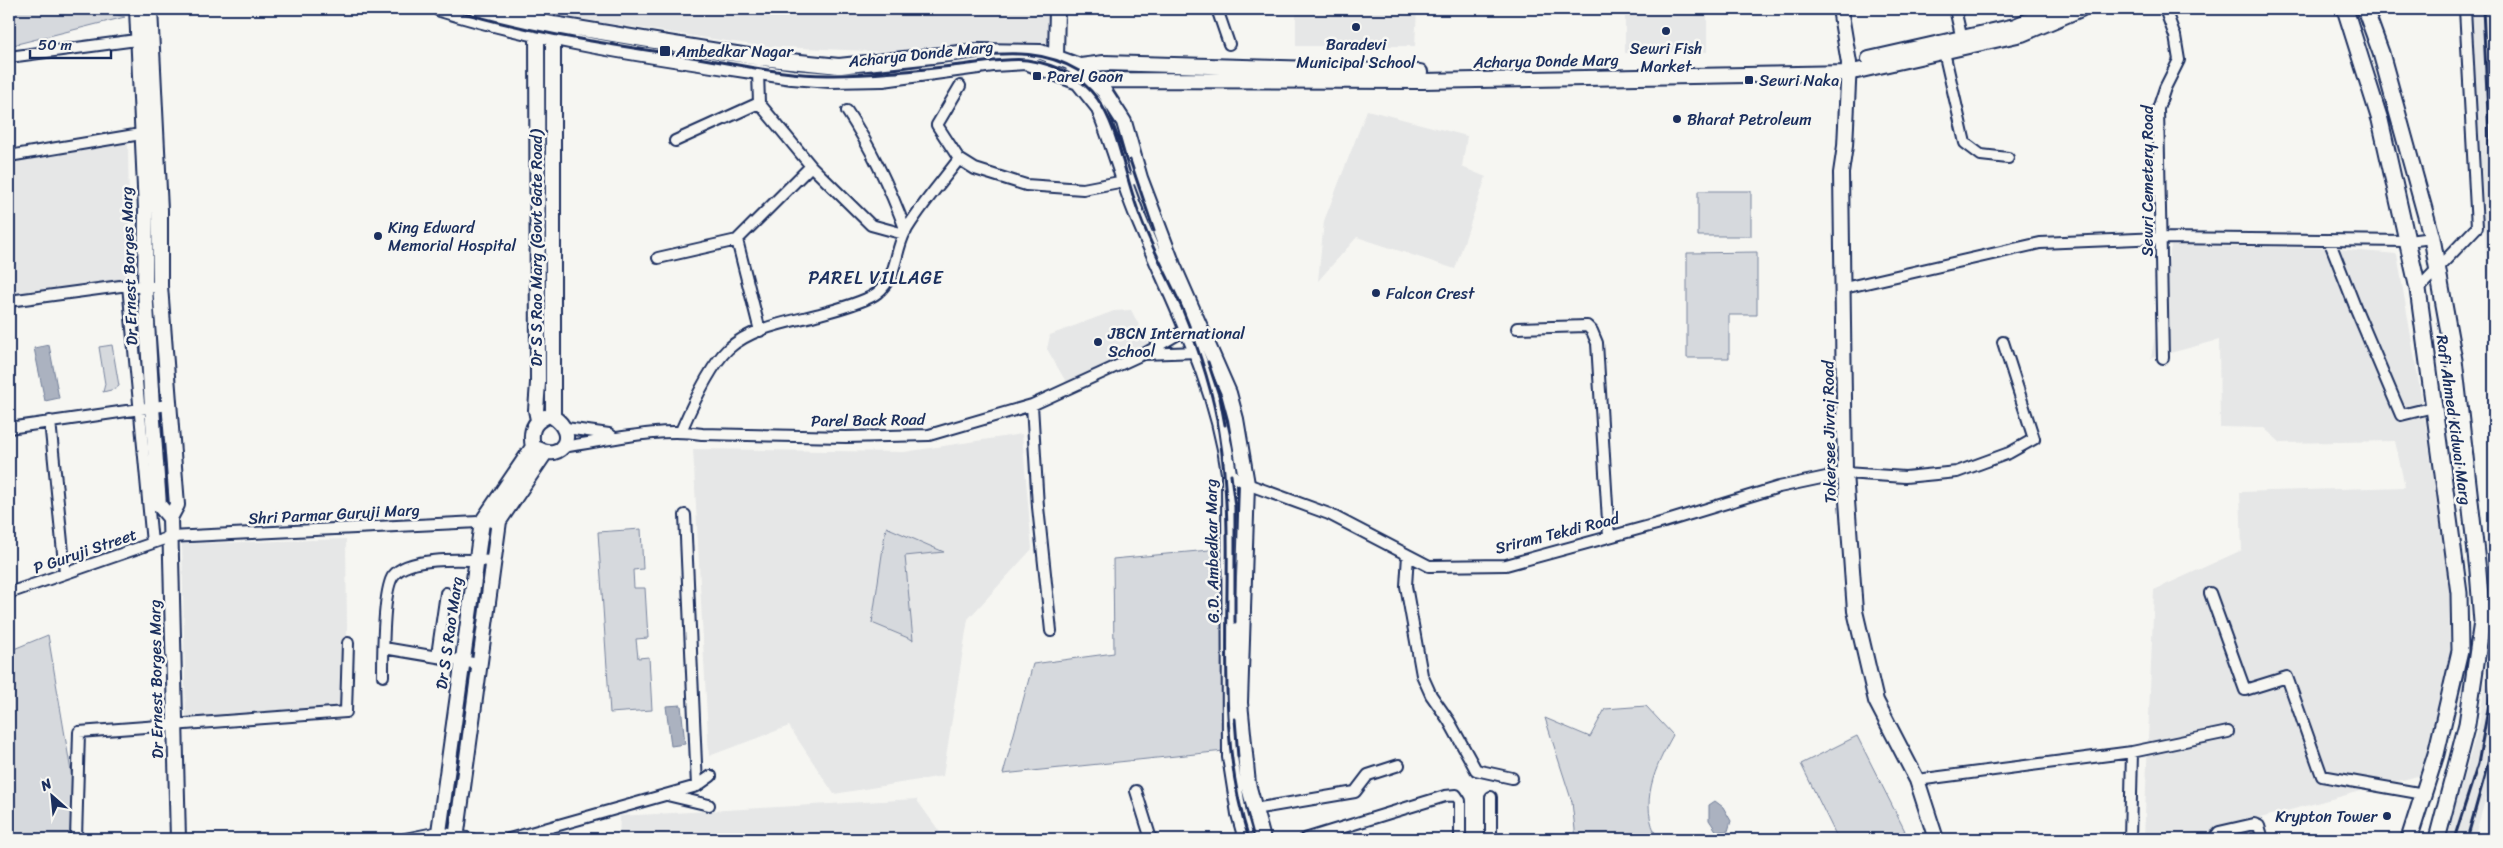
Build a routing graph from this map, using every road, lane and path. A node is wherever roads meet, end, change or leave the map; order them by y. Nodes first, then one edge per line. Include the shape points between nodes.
1 (145, 9) edge
2 (440, 9) edge
3 (486, 9) edge
4 (1057, 9) edge
5 (1217, 9) edge
6 (1840, 9) edge
7 (1955, 9) edge
8 (2056, 9) edge
9 (2081, 9) edge
10 (2165, 9) edge
11 (2345, 9) edge
12 (2365, 9) edge
13 (2464, 9) edge
14 (537, 20) junction
15 (553, 24) junction
16 (537, 35) junction
17 (553, 38) junction
18 (144, 39) junction
19 (1963, 42) junction
20 (1229, 44) dead end
21 (648, 47) junction
22 (1944, 52) junction
23 (944, 54) junction
24 (1056, 56) junction
25 (9, 57) edge
26 (728, 60) junction
27 (1077, 65) junction
28 (1848, 68) junction
29 (946, 70) junction
30 (1710, 71) junction
31 (758, 72) junction
32 (1054, 72) junction
33 (1085, 81) junction
34 (960, 86) dead end
35 (155, 102) junction
36 (759, 102) junction
37 (140, 104) junction
38 (847, 111) dead end
39 (141, 134) junction
40 (675, 141) dead end
41 (9, 156) edge
42 (2008, 158) dead end
43 (959, 159) junction
44 (811, 166) junction
45 (1140, 178) junction
46 (1126, 181) junction
47 (146, 210) junction
48 (160, 210) junction
49 (905, 233) junction
50 (2161, 238) junction
51 (2432, 238) junction
52 (738, 240) junction
53 (2329, 240) junction
54 (2408, 240) junction
55 (658, 258) dead end
56 (1167, 269) junction
57 (2438, 270) junction
58 (128, 285) junction
59 (160, 286) junction
60 (145, 288) junction
61 (1844, 288) junction
62 (2418, 290) junction
63 (9, 301) edge
64 (1193, 326) junction
65 (1517, 328) dead end
66 (760, 331) junction
67 (2003, 342) dead end
68 (1198, 352) junction
69 (1143, 354) junction
70 (2163, 358) dead end
71 (2458, 400) junction
72 (168, 405) junction
73 (1032, 405) junction
74 (145, 407) junction
75 (2434, 407) junction
76 (553, 417) junction
77 (538, 420) junction
78 (50, 421) junction
79 (9, 428) edge
80 (566, 428) junction
81 (681, 431) junction
82 (614, 438) junction
83 (562, 447) junction
84 (539, 450) junction
85 (1845, 472) junction
86 (1229, 473) junction
87 (1247, 484) junction
88 (685, 515) dead end
89 (170, 518) junction
90 (499, 521) junction
91 (482, 522) junction
92 (170, 537) junction
93 (1609, 537) junction
94 (152, 543) junction
95 (1408, 555) junction
96 (476, 560) junction
97 (494, 560) junction
98 (65, 573) junction
99 (9, 593) edge
100 (446, 593) dead end
101 (2210, 593) dead end
102 (1051, 631) dead end
103 (348, 643) dead end
104 (384, 648) junction
105 (437, 656) junction
106 (463, 661) junction
107 (479, 664) junction
108 (383, 676) dead end
109 (2444, 718) junction
110 (2467, 724) junction
111 (175, 725) junction
112 (1235, 727) junction
113 (2228, 732) dead end
114 (2132, 752) junction
115 (1399, 766) dead end
116 (711, 776) dead end
117 (1512, 778) dead end
118 (1917, 780) junction
119 (697, 786) junction
120 (1136, 791) dead end
121 (2424, 794) junction
122 (666, 795) junction
123 (1491, 797) dead end
124 (709, 805) dead end
125 (1254, 809) junction
126 (438, 836) edge
127 (457, 837) edge
128 (76, 839) edge
129 (178, 839) edge
130 (405, 839) edge
131 (472, 839) edge
132 (509, 839) edge
133 (1151, 839) edge
134 (1246, 839) edge
135 (1263, 839) edge
136 (1305, 839) edge
137 (1460, 839) edge
138 (1491, 839) edge
139 (1936, 839) edge
140 (2130, 839) edge
141 (2214, 839) edge
142 (2263, 839) edge
143 (2409, 839) edge
144 (2437, 839) edge

1 - 18 street, Dr Ernest Borges Marg
2 - 16 street, Acharya Donde Marg
3 - 14 street, Acharya Donde Marg
4 - 24 street
5 - 20 street
6 - 28 street, Tokersee Jivraj Road
7 - 19 street
8 - 19 street, Acharya Donde Marg
9 - 19 street, Acharya Donde Marg via 2022,34
10 - 50 street, Sewri Cemetery Road via 2179,60 2158,109
11 - 54 main road, Rafi Ahmed Kidwai Marg via 2380,120
12 - 51 main road, Rafi Ahmed Kidwai Marg via 2381,53
13 - 57 street via 2477,227
14 - 15 street, Acharya Donde Marg
14 - 16 street
15 - 17 street, Dr S S Rao Marg (Govt Gate Road)
15 - 21 street, Acharya Donde Marg
16 - 17 street, Acharya Donde Marg
16 - 77 street
17 - 21 street, Acharya Donde Marg
17 - 76 street, Dr S S Rao Marg (Govt Gate Road)
18 - 25 street
18 - 35 street, Dr Ernest Borges Marg
18 - 37 street, Dr Ernest Borges Marg
19 - 22 street, Acharya Donde Marg
19 - 28 street, Acharya Donde Marg
21 - 26 street, Acharya Donde Marg
22 - 28 street, Acharya Donde Marg
22 - 42 street via 1965,143 1981,155
23 - 24 street, Acharya Donde Marg via 1025,51
23 - 26 street, Acharya Donde Marg via 839,66
23 - 29 street
24 - 27 street, Acharya Donde Marg
24 - 32 street
26 - 31 street, Acharya Donde Marg
27 - 30 street, Acharya Donde Marg via 1170,64 1416,72
27 - 32 street
27 - 33 street, Acharya Donde Marg
28 - 30 street, Acharya Donde Marg
28 - 61 street, Tokersee Jivraj Road via 1841,173
29 - 31 street, Acharya Donde Marg via 882,79 830,80
29 - 32 street, Acharya Donde Marg via 1026,62
30 - 33 street, Acharya Donde Marg via 1422,81
31 - 36 street
32 - 33 street, Acharya Donde Marg
33 - 45 street via 1104,91 1124,122
33 - 46 street, Acharya Donde Marg
34 - 43 street via 937,125
35 - 37 street
35 - 48 street, Dr Ernest Borges Marg
36 - 40 street
36 - 44 street
37 - 39 street, Dr Ernest Borges Marg
38 - 49 street via 885,176
39 - 41 street
39 - 47 street, Dr Ernest Borges Marg
43 - 46 street via 975,169 1026,185 1083,189
43 - 49 street
44 - 49 street via 871,225
44 - 52 street
45 - 46 street
45 - 56 street
46 - 56 street, Acharya Donde Marg via 1136,212
47 - 48 street
47 - 60 street, Dr Ernest Borges Marg
48 - 59 street, Dr Ernest Borges Marg
49 - 66 street via 897,263 876,294 826,313
50 - 53 street
50 - 61 street via 2040,244
50 - 70 street, Sewri Cemetery Road
51 - 54 street
51 - 57 main road, Rafi Ahmed Kidwai Marg
52 - 55 street
52 - 66 street
53 - 54 street
53 - 75 street via 2401,415
54 - 62 main road, Rafi Ahmed Kidwai Marg
56 - 64 street
57 - 62 street
57 - 71 main road, Rafi Ahmed Kidwai Marg
58 - 60 street
58 - 63 street
58 - 74 street
59 - 60 street
59 - 72 street, Dr Ernest Borges Marg
60 - 74 street, Dr Ernest Borges Marg
61 - 85 street, Tokersee Jivraj Road
62 - 75 main road, Rafi Ahmed Kidwai Marg
64 - 68 street, G.D. Ambedkar Marg
64 - 69 street
64 - 87 street via 1229,393
65 - 93 street via 1587,326 1592,331 1597,343
66 - 81 street via 728,349 700,390
67 - 85 street, Sriram Tekdi Road via 2034,439 2009,453 1957,472 1905,477
68 - 69 street, Parel Back Road
68 - 86 street, G.D. Ambedkar Marg via 1215,401
69 - 73 street, Parel Back Road
71 - 75 main road
71 - 110 main road, Rafi Ahmed Kidwai Marg via 2482,622
72 - 74 street
72 - 89 street, Dr Ernest Borges Marg via 177,505
73 - 81 street, Parel Back Road via 929,435 846,437
73 - 102 street via 1038,507
74 - 78 street
74 - 89 street, Dr Ernest Borges Marg via 159,505
74 - 94 street
75 - 109 main road, Rafi Ahmed Kidwai Marg via 2459,593 2460,651
76 - 77 street
76 - 80 street
77 - 84 street via 531,436
78 - 79 street
78 - 98 street
80 - 82 street, Parel Back Road via 609,434
80 - 83 street
81 - 82 street, Parel Back Road
82 - 83 street, Parel Back Road
83 - 84 street via 554,453
84 - 90 street
84 - 91 street, Dr S S Rao Marg
85 - 93 street, Sriram Tekdi Road via 1779,487
85 - 118 street, Tokersee Jivraj Road via 1857,620 1876,701
86 - 87 street, Sriram Tekdi Road
86 - 112 street, G.D. Ambedkar Marg
87 - 95 street, Sriram Tekdi Road via 1328,514
87 - 112 street via 1240,703
88 - 119 street
89 - 92 street, Dr Ernest Borges Marg
90 - 91 street, Shri Parmar Guruji Marg
90 - 97 street
91 - 92 street, Shri Parmar Guruji Marg
91 - 96 street, Dr S S Rao Marg
92 - 94 street, P Guruji Street
92 - 111 street, Dr Ernest Borges Marg
93 - 95 street, Sriram Tekdi Road via 1506,565 1429,566
94 - 98 street, P Guruji Street
95 - 117 street via 1406,586 1422,675 1431,695 1476,770
96 - 97 street
96 - 104 street via 446,560 405,566 392,576
96 - 106 street, Dr S S Rao Marg
97 - 107 street
98 - 99 street, P Guruji Street
100 - 105 street
101 - 121 street via 2245,690 2287,677 2322,776
103 - 111 street via 346,712
104 - 105 street
104 - 108 street
105 - 106 street
106 - 107 street
106 - 126 street, Dr S S Rao Marg
107 - 127 street
109 - 110 main road
109 - 121 main road, Rafi Ahmed Kidwai Marg
110 - 144 main road, Rafi Ahmed Kidwai Marg
111 - 128 street via 79,732
111 - 129 street, Dr Ernest Borges Marg
112 - 125 street
112 - 134 street, G.D. Ambedkar Marg via 1230,757 1238,814
113 - 114 street
114 - 118 street
114 - 140 street
115 - 125 street via 1368,775 1355,792
116 - 119 street
118 - 139 street, Tokersee Jivraj Road
119 - 122 street
120 - 133 street
121 - 143 main road, Rafi Ahmed Kidwai Marg
122 - 124 street
122 - 132 street
123 - 138 street
125 - 135 street
126 - 127 street
126 - 130 street
127 - 131 street
136 - 137 street via 1456,795 1460,801
141 - 142 street via 2219,832 2254,824 2259,826

